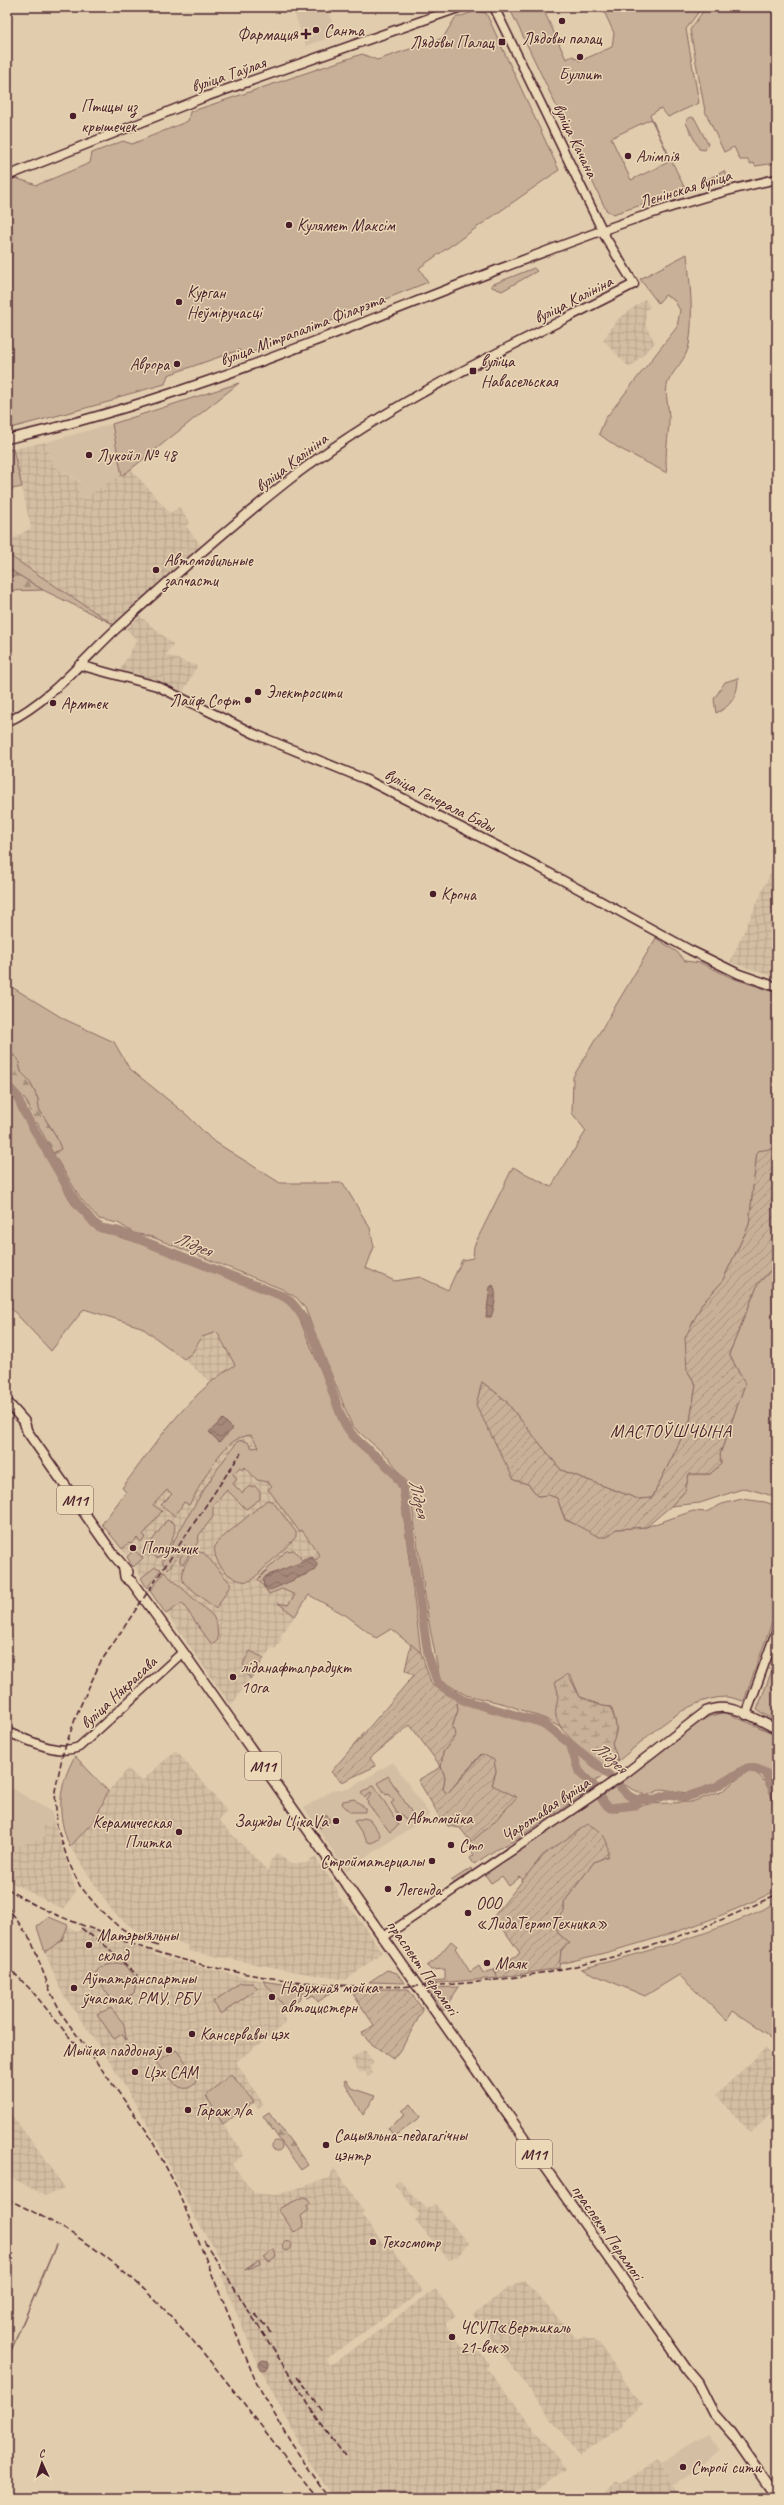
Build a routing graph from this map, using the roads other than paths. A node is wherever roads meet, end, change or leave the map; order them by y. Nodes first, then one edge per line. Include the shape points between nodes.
1 (461, 7) edge
2 (494, 7) edge
3 (7, 176) edge
4 (777, 179) edge
5 (602, 230) junction
6 (634, 284) joint
7 (7, 439) edge
8 (79, 665) junction
9 (7, 722) edge
10 (777, 987) edge
11 (7, 1402) edge
12 (777, 1629) edge
13 (183, 1652) junction
14 (746, 1714) junction
15 (777, 1729) edge
16 (7, 1732) edge
17 (382, 1938) junction
18 (777, 2498) edge

1 - 3 main road, вуліца Таўлая via 205,97
2 - 5 main road, вуліца Качана
4 - 5 main road, Ленінская вуліца via 694,198
5 - 6 main road, вуліца Качана
5 - 7 main road, вуліца Мітрапаліта Філарэта via 234,372 104,415
6 - 8 main road, вуліца Калініна via 428,390 343,441 240,520 122,623
8 - 9 main road, вуліца Калініна via 31,708
8 - 10 main road, вуліца Генерала Бяды via 157,686 257,734 376,785 533,864 690,950 739,974
11 - 13 main road, праспект Перамогі / М11 via 14,1413 24,1421 27,1431 124,1569 130,1573 132,1582
12 - 14 main road
13 - 16 main road, вуліца Някрасава via 88,1742 72,1750 49,1748
13 - 17 main road, праспект Перамогі / М11
14 - 15 main road, Чаротавая вуліца
14 - 17 main road, Чаротавая вуліца via 723,1706 706,1711 622,1776
17 - 18 main road, праспект Перамогі / М11 via 686,2370 718,2410

